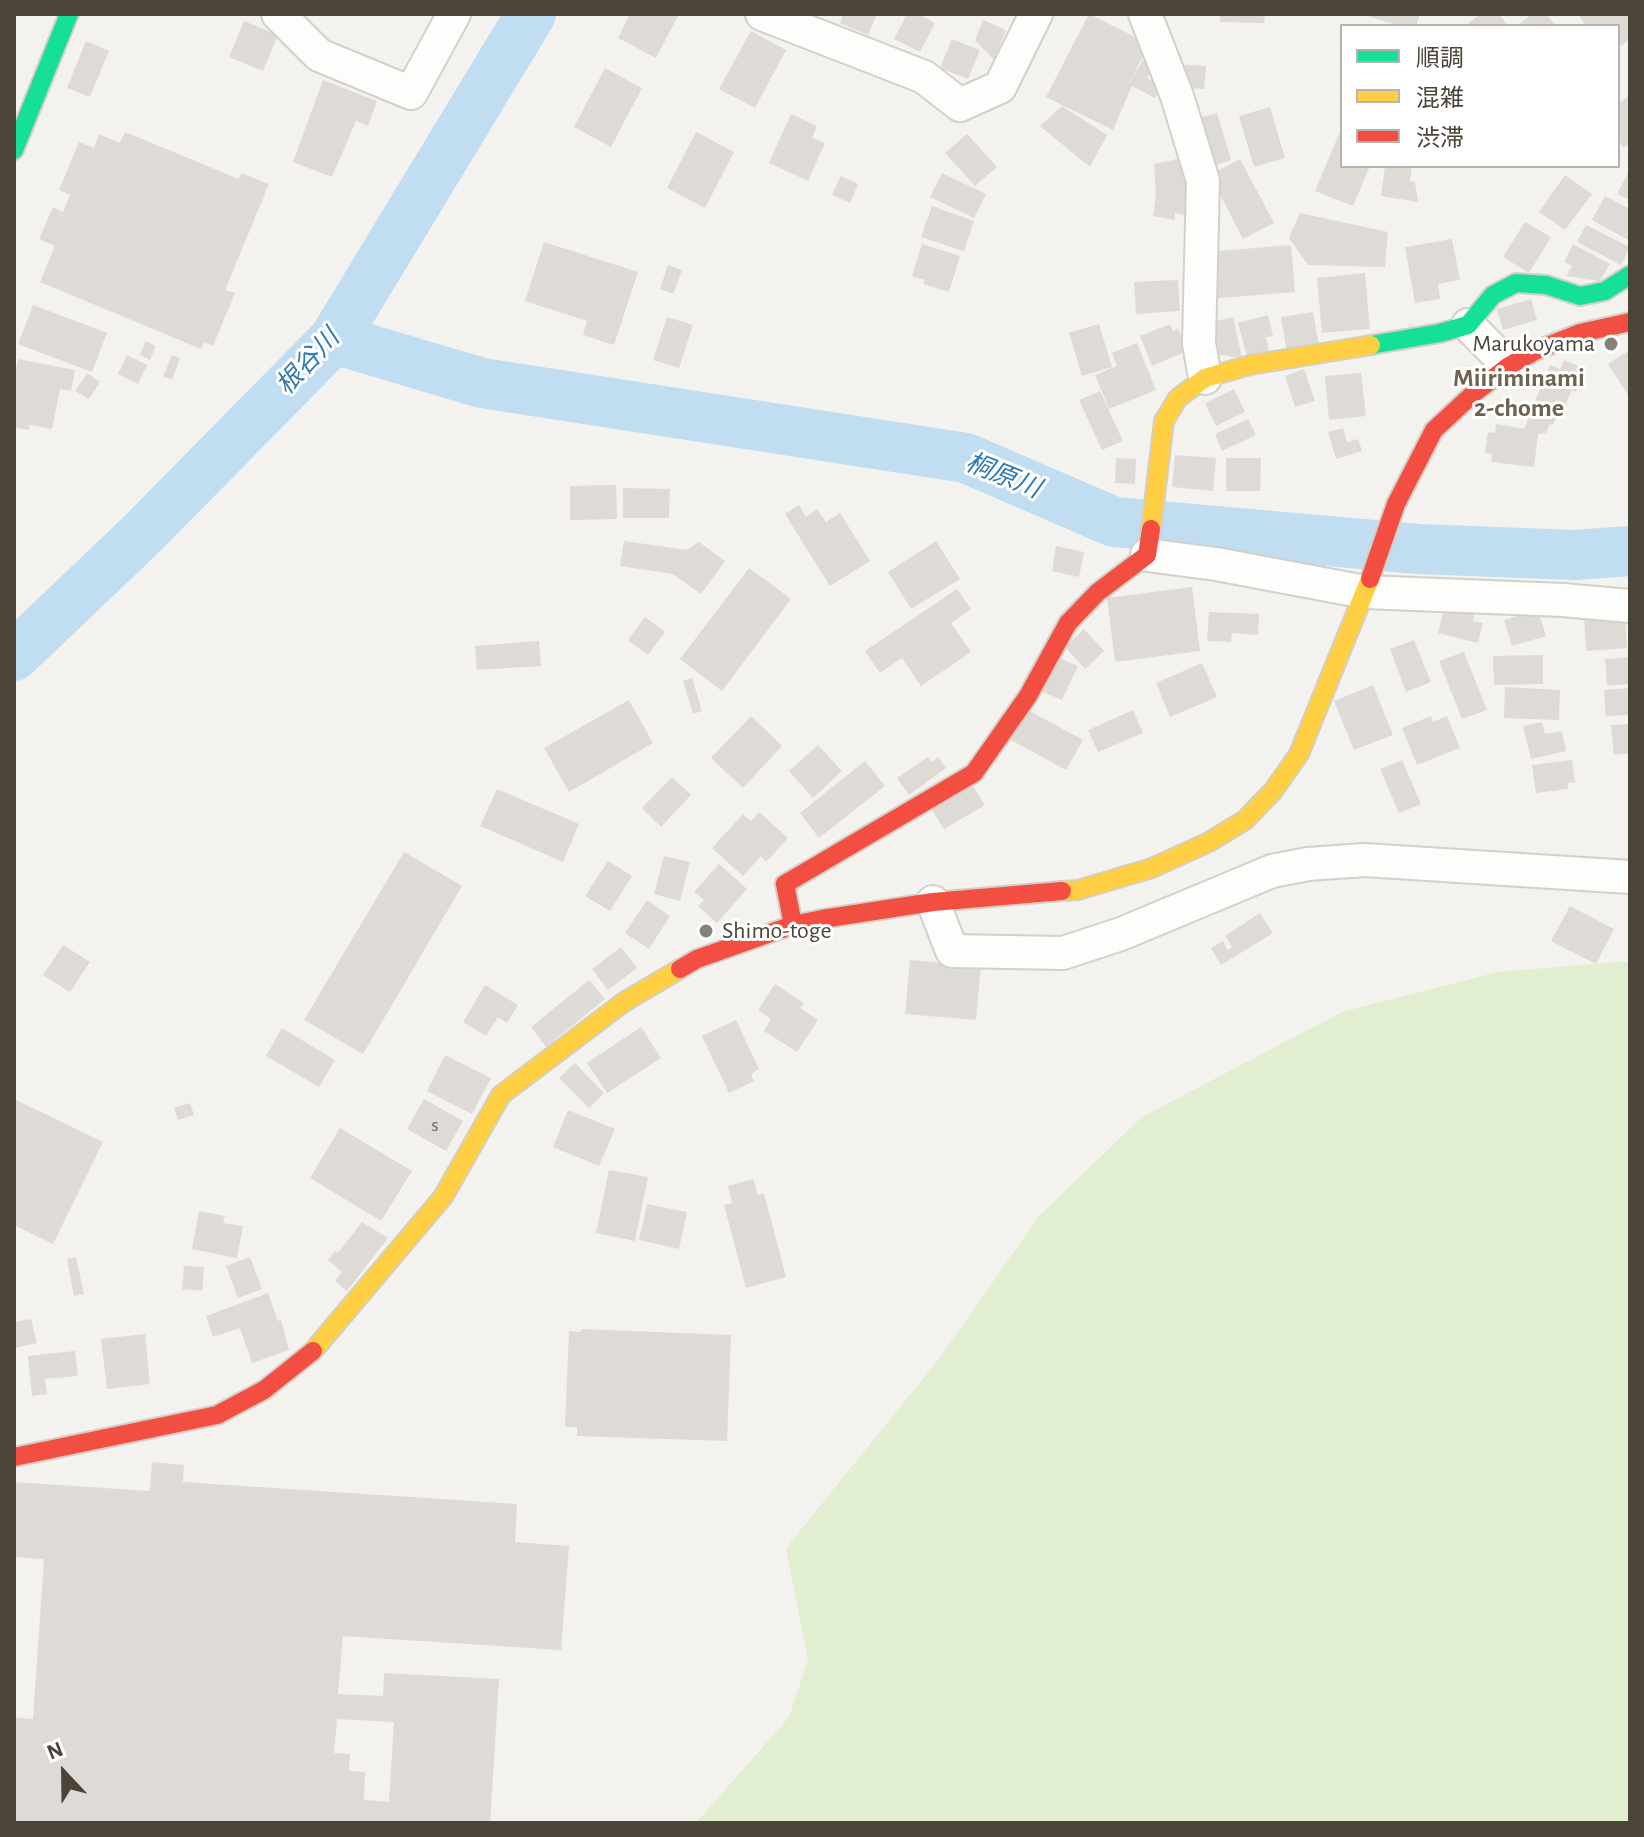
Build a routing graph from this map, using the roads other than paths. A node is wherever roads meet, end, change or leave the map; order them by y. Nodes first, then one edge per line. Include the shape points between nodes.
1 (69, 14) edge
2 (278, 14) edge
3 (454, 14) edge
4 (762, 14) edge
5 (1036, 14) edge
6 (1145, 14) edge
7 (14, 150) edge
8 (1630, 275) edge
9 (1630, 322) edge
10 (1468, 325) junction
11 (1509, 366) junction
12 (1205, 378) junction
13 (1147, 552) junction
14 (1367, 585) junction
15 (1630, 606) edge
16 (1630, 877) edge
17 (933, 902) junction
18 (793, 925) junction
19 (14, 1457) edge

1 - 7 main road
2 - 3 street via 319,55 411,93
4 - 5 street via 924,77 960,105 1000,87
6 - 12 street via 1203,181 1199,343
8 - 10 main road via 1605,291 1580,296 1546,285 1516,283 1493,295
9 - 11 main road via 1580,333
10 - 11 street
10 - 12 main road
11 - 14 main road via 1434,430 1396,504
12 - 13 main road via 1178,398 1164,421
13 - 14 street
13 - 18 main road via 1068,623 1028,696 974,773 785,884
14 - 15 street
14 - 17 main road via 1299,754 1245,820 1152,868 1078,890
16 - 17 street via 1365,860 1308,864 1272,871 1063,953 952,951
17 - 18 main road
18 - 19 main road via 697,959 624,1002 501,1095 443,1197 312,1352 264,1390 217,1415

